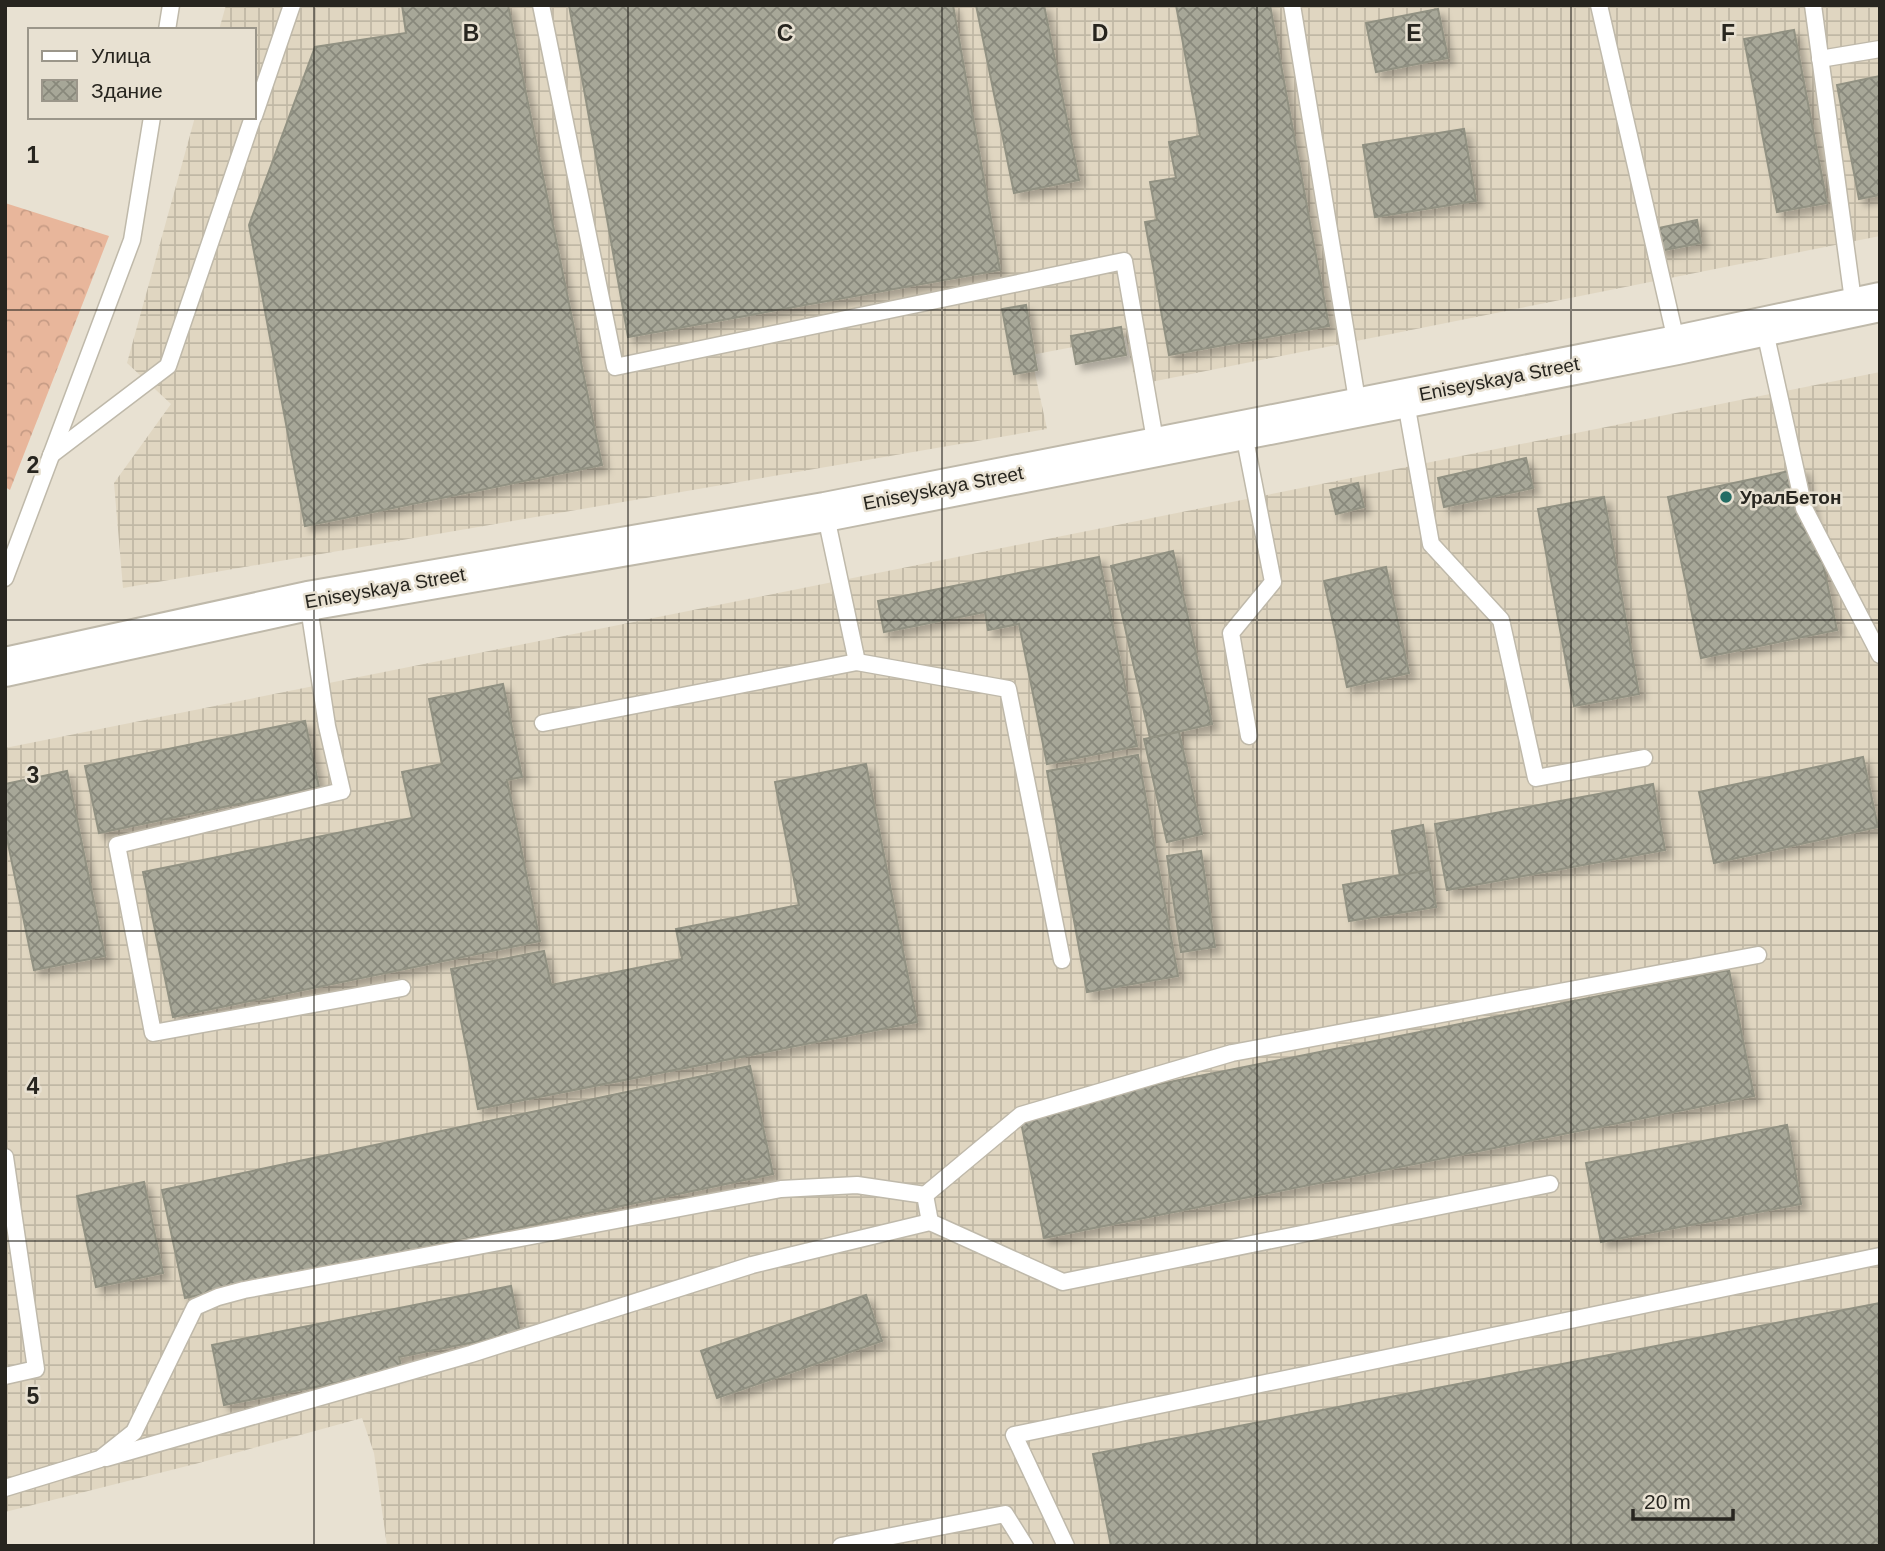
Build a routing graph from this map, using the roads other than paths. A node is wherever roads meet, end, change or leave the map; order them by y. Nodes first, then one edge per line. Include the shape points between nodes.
1 (171, 5) edge
2 (292, 5) edge
3 (541, 5) edge
4 (1292, 5) edge
5 (1599, 5) edge
6 (1813, 5) edge
7 (167, 28) edge
8 (1880, 49) edge
9 (1820, 59) junction
10 (256, 108) edge
11 (152, 119) edge
12 (252, 119) edge
13 (1867, 305) edge
14 (1764, 327) junction
15 (1677, 345) junction
16 (1405, 397) junction
17 (1358, 406) junction
18 (1243, 429) junction
19 (1156, 446) junction
20 (51, 455) junction
21 (825, 512) junction
22 (5, 578) edge
23 (308, 601) junction
24 (1880, 655) edge
25 (857, 662) junction
26 (5, 667) edge
27 (542, 723) dead end
28 (1249, 736) dead end
29 (1644, 758) dead end
30 (1758, 955) dead end
31 (1062, 960) dead end
32 (402, 988) dead end
33 (5, 1157) edge
34 (1550, 1184) dead end
35 (925, 1195) junction
36 (930, 1222) junction
37 (1880, 1255) edge
38 (5, 1376) edge
39 (100, 1459) junction
40 (5, 1488) edge
41 (841, 1546) edge
42 (1025, 1546) edge
43 (1066, 1546) edge

1 - 7 lane
2 - 10 lane
3 - 19 lane via 615,367 1124,261
4 - 17 lane
5 - 15 lane
6 - 9 lane
8 - 9 lane
9 - 13 lane
11 - 20 lane via 132,240
12 - 20 lane via 167,366
13 - 14 street, Eniseyskaya Street
14 - 15 street, Eniseyskaya Street
14 - 24 lane via 1804,508
15 - 16 street, Eniseyskaya Street
16 - 17 street, Eniseyskaya Street
16 - 29 lane via 1431,544 1501,620 1536,778
17 - 18 street, Eniseyskaya Street
18 - 19 street, Eniseyskaya Street
18 - 28 lane via 1273,582 1231,633
19 - 21 street, Eniseyskaya Street
20 - 22 lane
21 - 23 street, Eniseyskaya Street
21 - 25 lane
23 - 26 street, Eniseyskaya Street
23 - 32 lane via 342,791 117,845 153,1033
25 - 27 lane
25 - 31 lane via 1008,689
30 - 35 lane via 1232,1053 1021,1115
33 - 38 lane via 36,1369
34 - 36 lane via 1063,1282
35 - 36 lane
35 - 39 lane via 857,1185 781,1189 218,1297 195,1307 134,1432
36 - 39 lane via 751,1265 471,1354
37 - 43 lane via 1014,1435
39 - 40 lane
41 - 42 lane via 1005,1514

